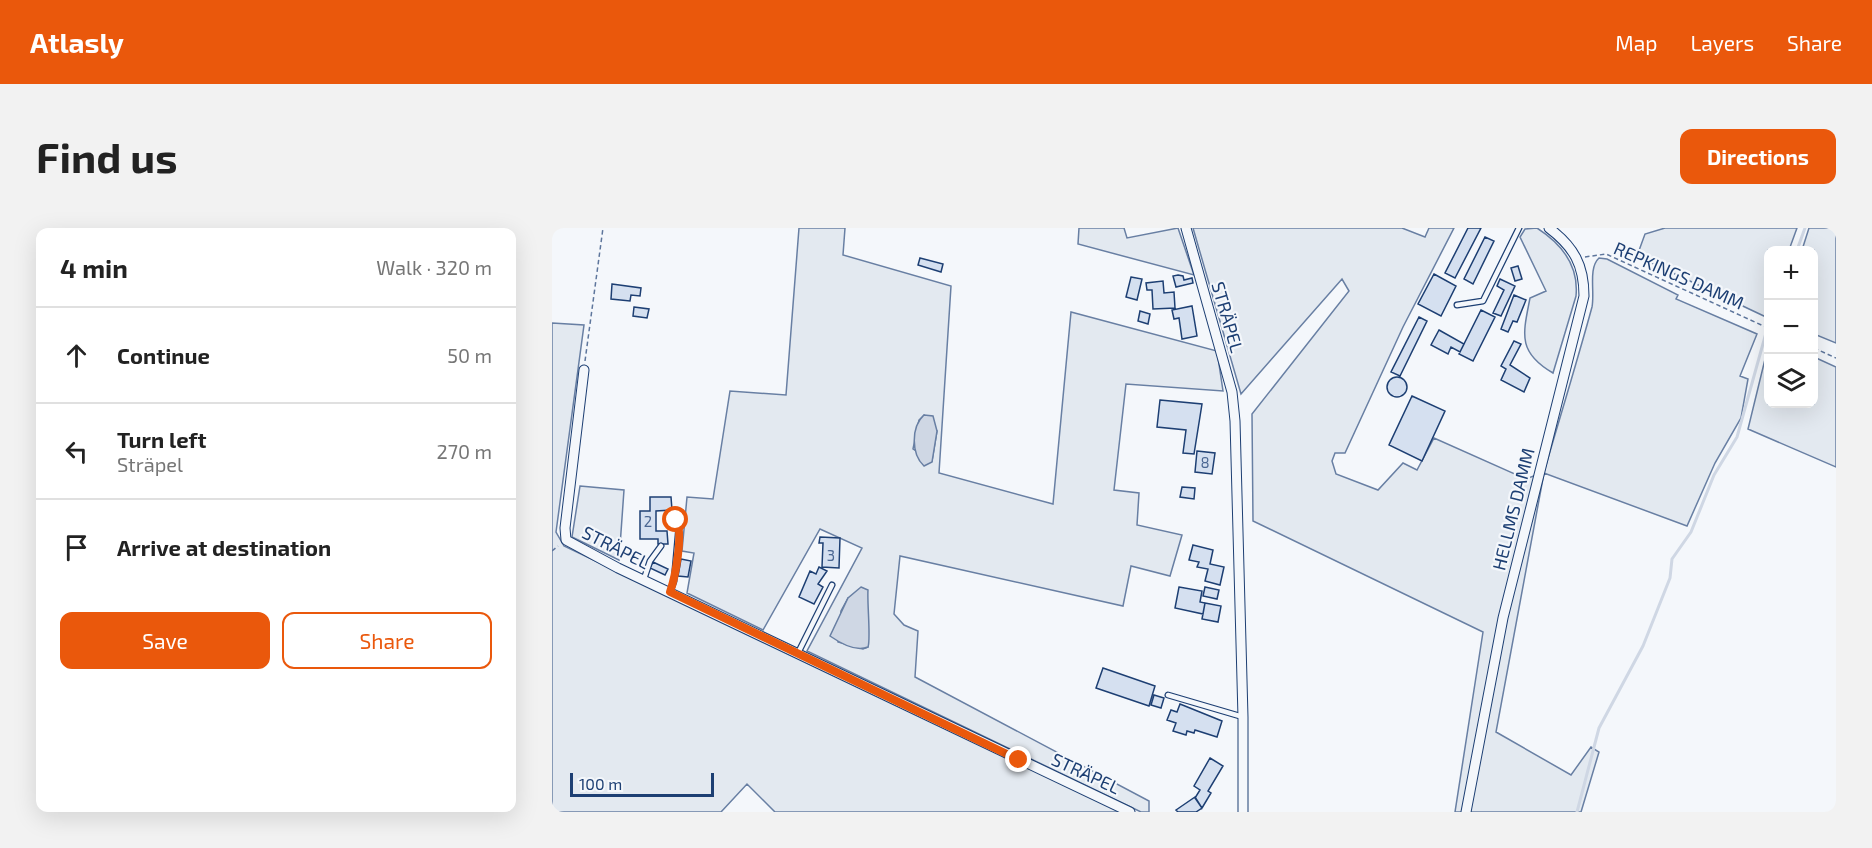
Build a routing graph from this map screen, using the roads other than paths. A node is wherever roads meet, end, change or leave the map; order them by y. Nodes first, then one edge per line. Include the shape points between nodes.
1 (1186, 228) edge
2 (1519, 228) edge
3 (1550, 228) edge
4 (1457, 305) dead end
5 (584, 370) road end
6 (668, 517) dead end
7 (661, 546) dead end
8 (644, 579) junction
9 (832, 585) dead end
10 (670, 592) junction
11 (798, 653) junction
12 (1168, 695) dead end
13 (1243, 717) junction
14 (1130, 812) edge
15 (1243, 812) edge
16 (1466, 812) edge

1 - 13 street, STRÄPEL via 1232,392
2 - 4 lane via 1483,300
3 - 16 street, HELLMS DAMM via 1565,240 1579,260 1584,296 1506,607
5 - 8 street, STRÄPEL via 566,540
6 - 10 lane via 680,525
7 - 8 lane
8 - 10 street, STRÄPEL
9 - 11 lane
10 - 11 street, STRÄPEL
11 - 14 street, STRÄPEL
12 - 13 lane
13 - 15 street, STRÄPEL

